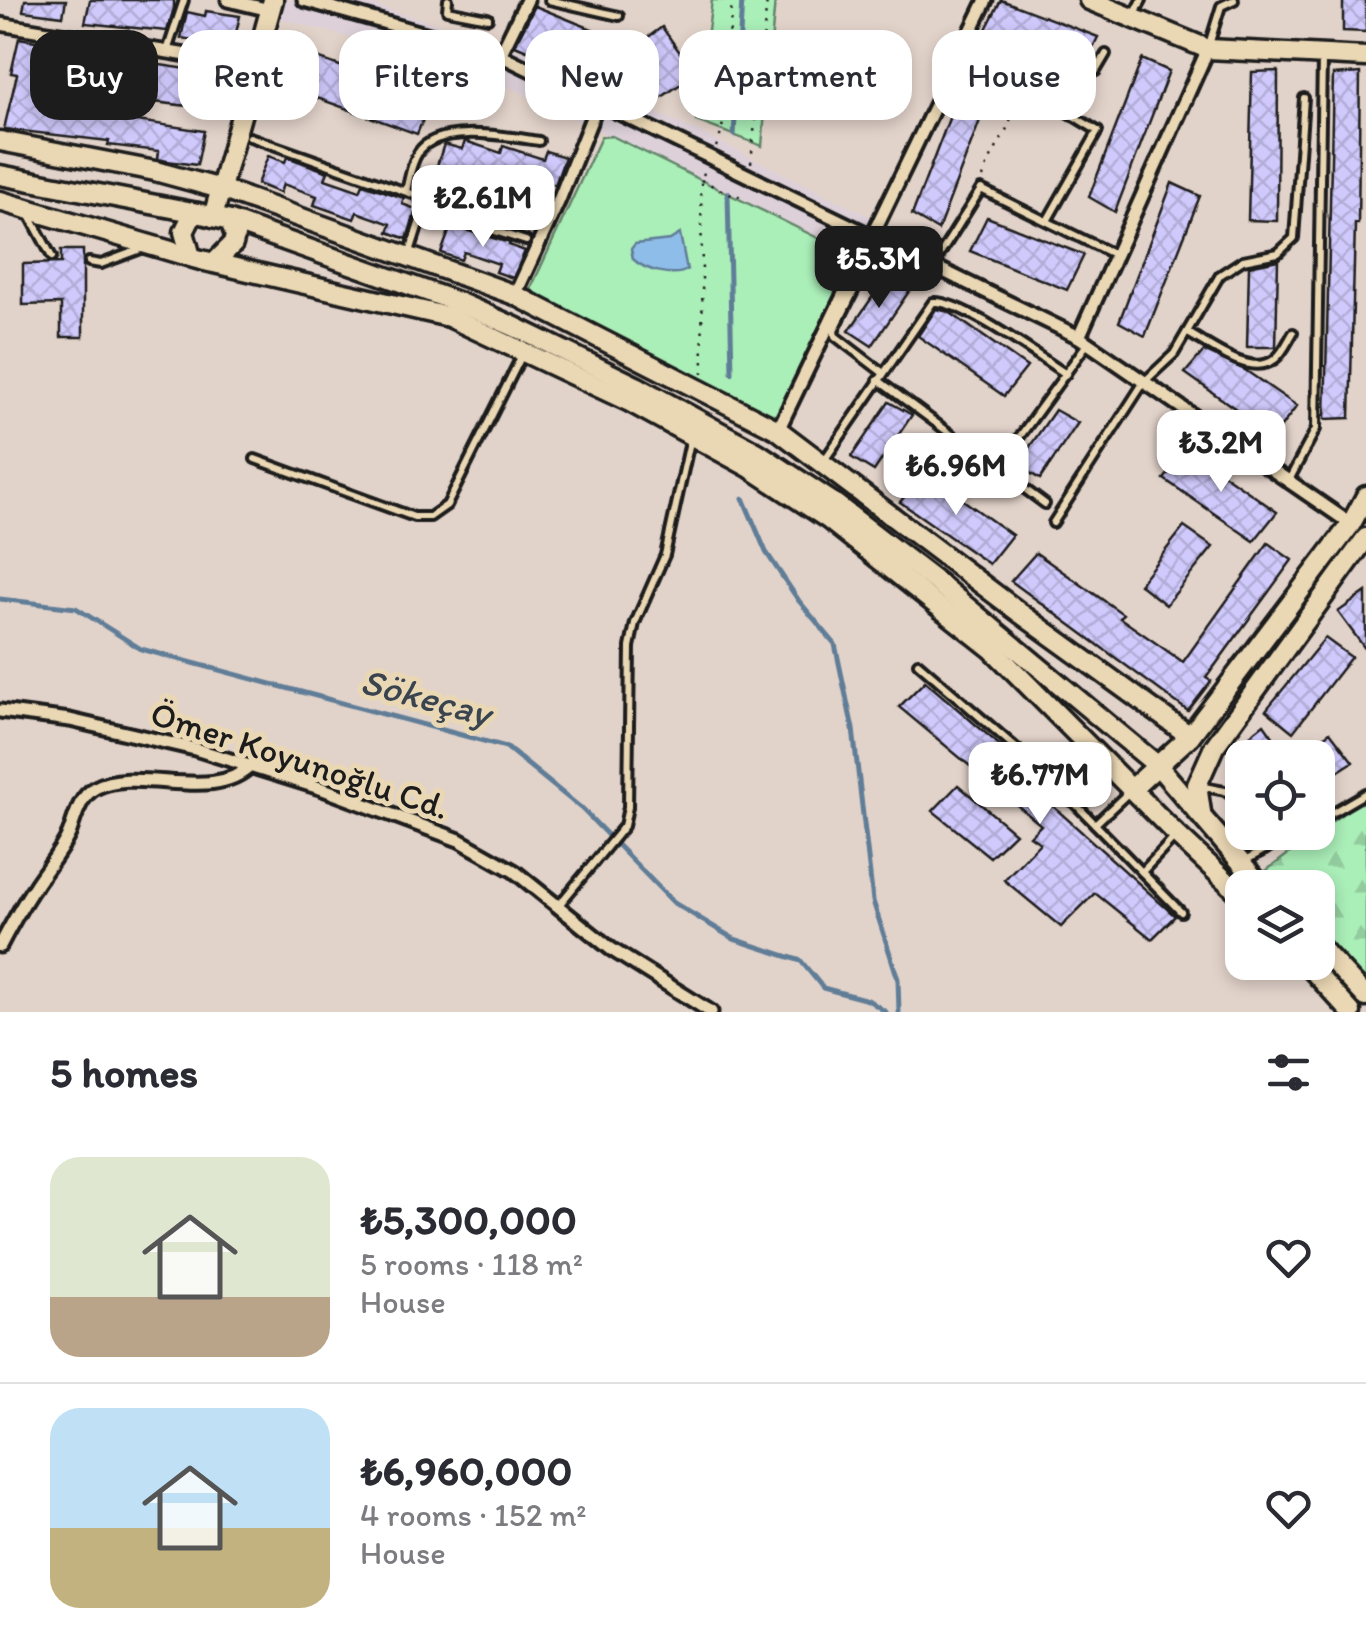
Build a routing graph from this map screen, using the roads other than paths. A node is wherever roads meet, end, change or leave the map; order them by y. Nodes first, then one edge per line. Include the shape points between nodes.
1 (184, 0) edge
2 (228, 0) edge
3 (304, 0) edge
4 (448, 0) edge
5 (527, 0) edge
6 (548, 0) edge
7 (986, 0) edge
8 (1089, 0) edge
9 (1142, 0) edge
10 (1234, 0) edge
11 (271, 5) edge
12 (619, 16) dead end
13 (488, 18) dead end
14 (1132, 18) junction
15 (0, 25) edge
16 (264, 30) edge
17 (411, 30) edge
18 (971, 30) edge
19 (505, 45) edge
20 (1208, 50) junction
21 (167, 51) junction
22 (178, 53) edge
23 (1106, 54) dead end
24 (1322, 55) junction
25 (1366, 57) edge
26 (1096, 71) edge
27 (1304, 98) dead end
28 (932, 109) edge
29 (239, 120) edge
30 (591, 120) edge
31 (639, 120) edge
32 (1080, 120) edge
33 (250, 137) dead end
34 (540, 141) dead end
35 (0, 142) edge
36 (0, 174) edge
37 (221, 189) junction
38 (406, 191) junction
39 (0, 200) edge
40 (24, 206) junction
41 (424, 208) junction
42 (214, 217) junction
43 (1047, 221) junction
44 (871, 234) junction
45 (526, 241) dead end
46 (150, 246) junction
47 (1116, 255) junction
48 (408, 256) junction
49 (939, 256) dead end
50 (52, 257) dead end
51 (191, 257) junction
52 (89, 262) dead end
53 (214, 263) junction
54 (858, 283) dead end
55 (515, 295) junction
56 (1188, 333) junction
57 (1293, 333) dead end
58 (1083, 340) junction
59 (523, 352) junction
60 (1066, 374) junction
61 (881, 376) junction
62 (1144, 382) junction
63 (778, 430) junction
64 (691, 436) junction
65 (255, 460) dead end
66 (822, 462) junction
67 (997, 468) junction
68 (1288, 481) junction
69 (1366, 496) edge
70 (1045, 504) dead end
71 (1053, 522) dead end
72 (1351, 524) junction
73 (1366, 538) edge
74 (918, 664) dead end
75 (0, 711) edge
76 (1190, 736) junction
77 (251, 765) junction
78 (1158, 766) junction
79 (1198, 785) junction
80 (1132, 789) junction
81 (1225, 791) edge
82 (1366, 793) edge
83 (1335, 811) edge
84 (1201, 813) junction
85 (1095, 824) junction
86 (1177, 836) junction
87 (1265, 850) edge
88 (1242, 863) junction
89 (1248, 870) edge
90 (1142, 872) junction
91 (1225, 880) edge
92 (559, 905) junction
93 (1181, 912) dead end
94 (0, 946) edge
95 (1335, 964) edge
96 (1322, 980) edge
97 (1366, 997) edge
98 (711, 1012) edge
99 (1351, 1012) edge

1 - 21 lane
2 - 11 street
3 - 17 street
4 - 13 lane via 447,10
5 - 19 street
6 - 12 lane
7 - 18 street
8 - 14 main road
9 - 14 lane
10 - 20 lane via 1221,6
11 - 16 main road
14 - 20 main road
15 - 21 street
20 - 24 main road
20 - 47 street
21 - 22 street
23 - 26 lane
24 - 25 main road
24 - 68 lane via 1316,429
27 - 56 lane via 1294,238 1278,253 1251,257 1220,275
28 - 44 street
29 - 37 main road
30 - 55 street
31 - 44 street
32 - 43 lane via 1098,131
33 - 38 lane
34 - 38 lane via 466,131 428,144 418,152
35 - 37 main road
36 - 42 main road
37 - 42 main road
37 - 48 main road
38 - 41 lane
39 - 40 main road
40 - 46 main road
40 - 50 lane
41 - 45 lane
41 - 48 lane
42 - 51 main road via 186,224
42 - 53 main road via 235,236
42 - 78 main road via 460,303 758,453 939,584
43 - 47 lane
43 - 49 lane via 981,189
44 - 58 street
44 - 63 street
46 - 51 main road
46 - 52 lane
47 - 58 street
48 - 55 main road
51 - 53 main road
53 - 59 main road via 449,316
54 - 61 lane via 835,336
55 - 63 main road
56 - 57 lane via 1259,365 1279,356
56 - 62 lane
58 - 60 lane
58 - 62 street
59 - 64 main road
59 - 65 lane via 446,505 430,517 414,518
60 - 61 lane via 942,301 929,304
60 - 67 lane
61 - 66 lane
61 - 67 lane
62 - 68 street
62 - 71 lane
63 - 66 main road
64 - 80 main road via 828,519 926,594 992,648
64 - 92 lane via 664,555 630,648 624,826
66 - 76 main road
67 - 70 lane
68 - 72 street
69 - 72 main road
72 - 76 main road
73 - 79 main road via 1214,747
74 - 85 lane
75 - 77 street, Ömer Koyunoğlu Cd. via 70,720
76 - 78 main road
77 - 92 street, Ömer Koyunoğlu Cd. via 459,840
77 - 94 street via 229,778 122,781 90,791
78 - 80 main road
78 - 84 main road
79 - 81 lane
79 - 84 main road
80 - 85 lane
80 - 86 main road
82 - 83 lane
84 - 86 main road
84 - 88 main road
85 - 90 lane
86 - 90 lane
86 - 91 main road
87 - 88 lane
88 - 89 main road
90 - 93 lane
92 - 98 street, Ömer Koyunoğlu Cd. via 611,949
95 - 97 main road
96 - 99 main road

